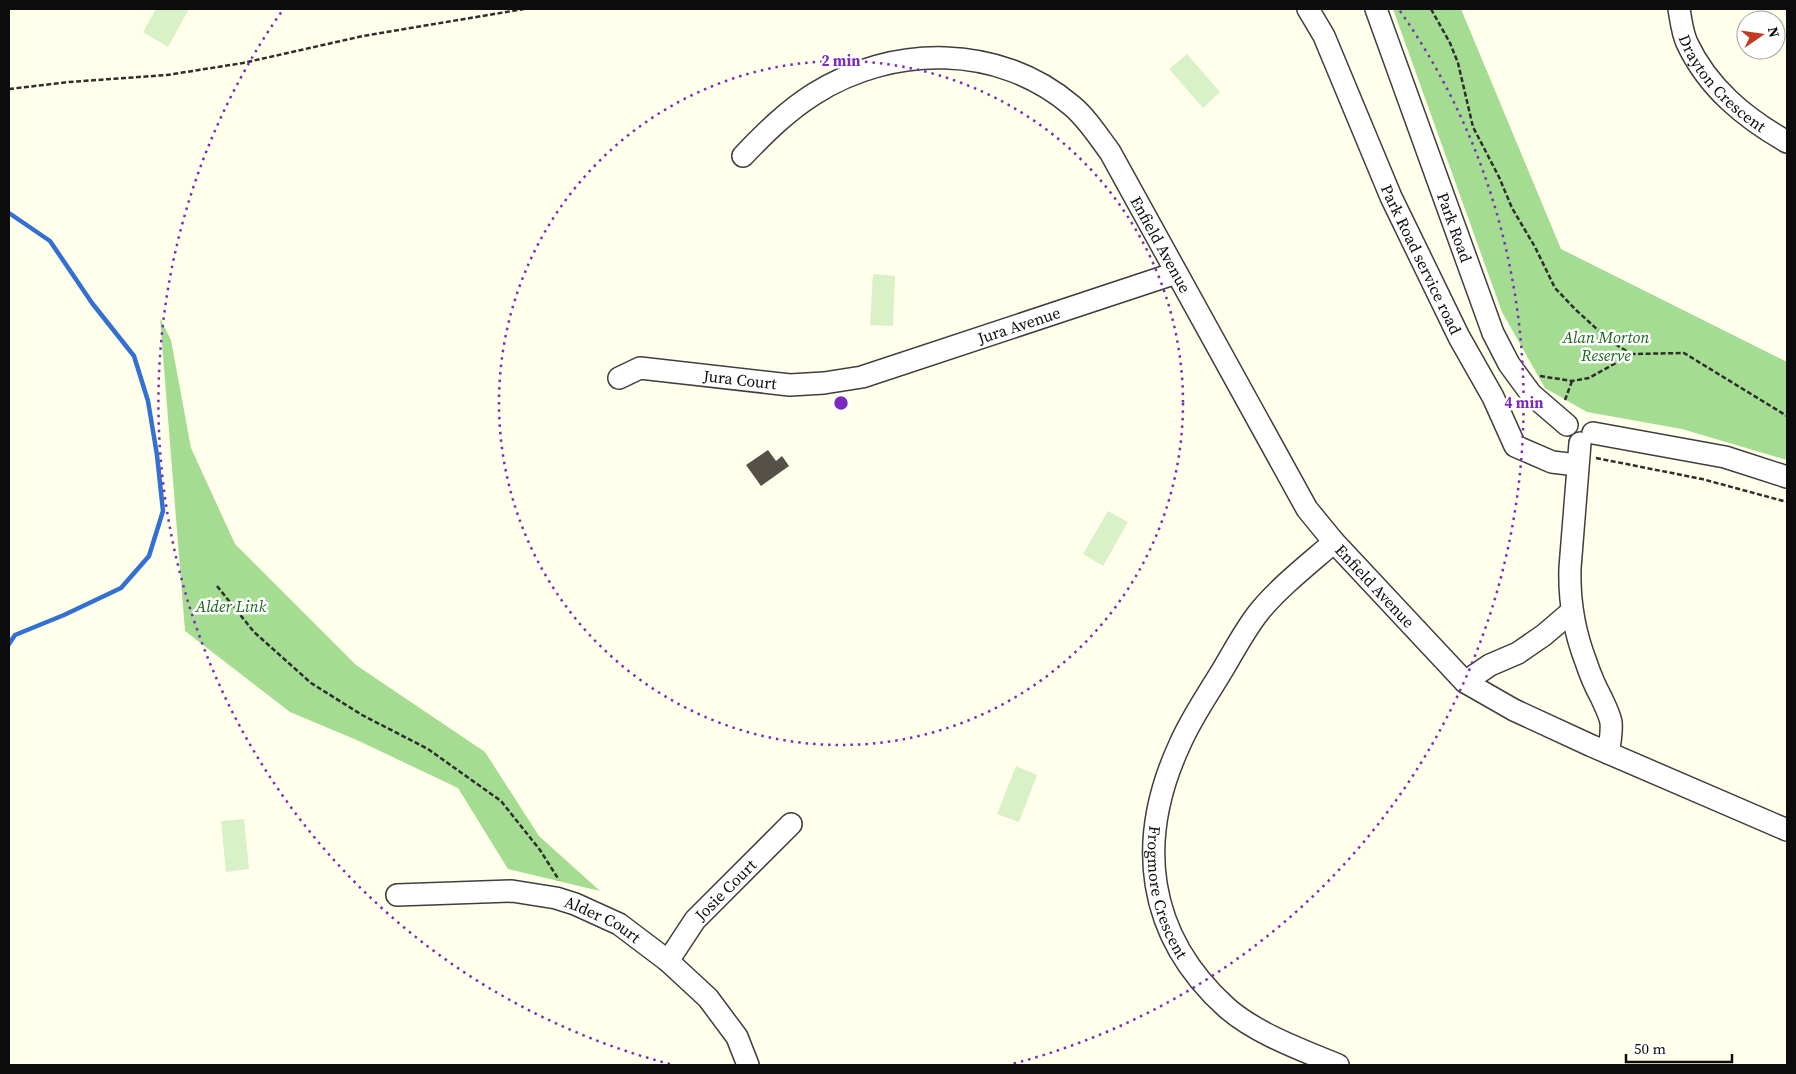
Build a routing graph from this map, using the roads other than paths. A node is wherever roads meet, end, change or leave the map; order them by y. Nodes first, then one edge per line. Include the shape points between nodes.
1 (1308, 9) edge
2 (1376, 9) edge
3 (1678, 9) edge
4 (1787, 142) edge
5 (743, 156) dead end
6 (1176, 273) junction
7 (862, 377) joint
8 (619, 378) dead end
9 (1586, 438) junction
10 (1577, 465) junction
11 (1787, 477) edge
12 (1334, 542) junction
13 (1572, 611) junction
14 (1465, 682) junction
15 (1600, 750) junction
16 (791, 824) dead end
17 (1787, 830) edge
18 (397, 895) dead end
19 (668, 961) junction
20 (748, 1065) edge
21 (1338, 1065) edge

1 - 10 street, Park Road service road via 1324,36 1391,197 1515,446 1552,462
2 - 9 street, Park Road via 1493,333 1509,364 1531,394 1567,425 1569,438 1572,441
3 - 4 street, Drayton Crescent via 1686,42 1722,94 1743,114
5 - 6 street, Enfield Avenue via 791,110 814,93 863,70 910,58 953,57 1002,67 1052,90 1073,106 1094,130 1110,152
6 - 7 street, Jura Avenue
6 - 12 street, Enfield Avenue via 1293,485 1317,523
7 - 8 street, Jura Court via 790,385 640,368
9 - 10 street
9 - 11 street via 1726,457
10 - 13 street via 1570,586
12 - 14 street, Enfield Avenue
12 - 21 street, Frogmore Crescent via 1260,610 1193,719 1173,760 1160,799 1153,860 1159,900 1176,944 1207,986 1228,1009 1249,1024
13 - 14 street via 1518,653 1490,665
13 - 15 street via 1583,653 1600,697
14 - 15 street, Enfield Avenue via 1514,710
15 - 17 street, Enfield Avenue
16 - 19 street, Josie Court via 695,920
18 - 19 street, Alder Court via 512,891 556,898 619,924
19 - 20 street, Alder Court via 708,998 737,1037

